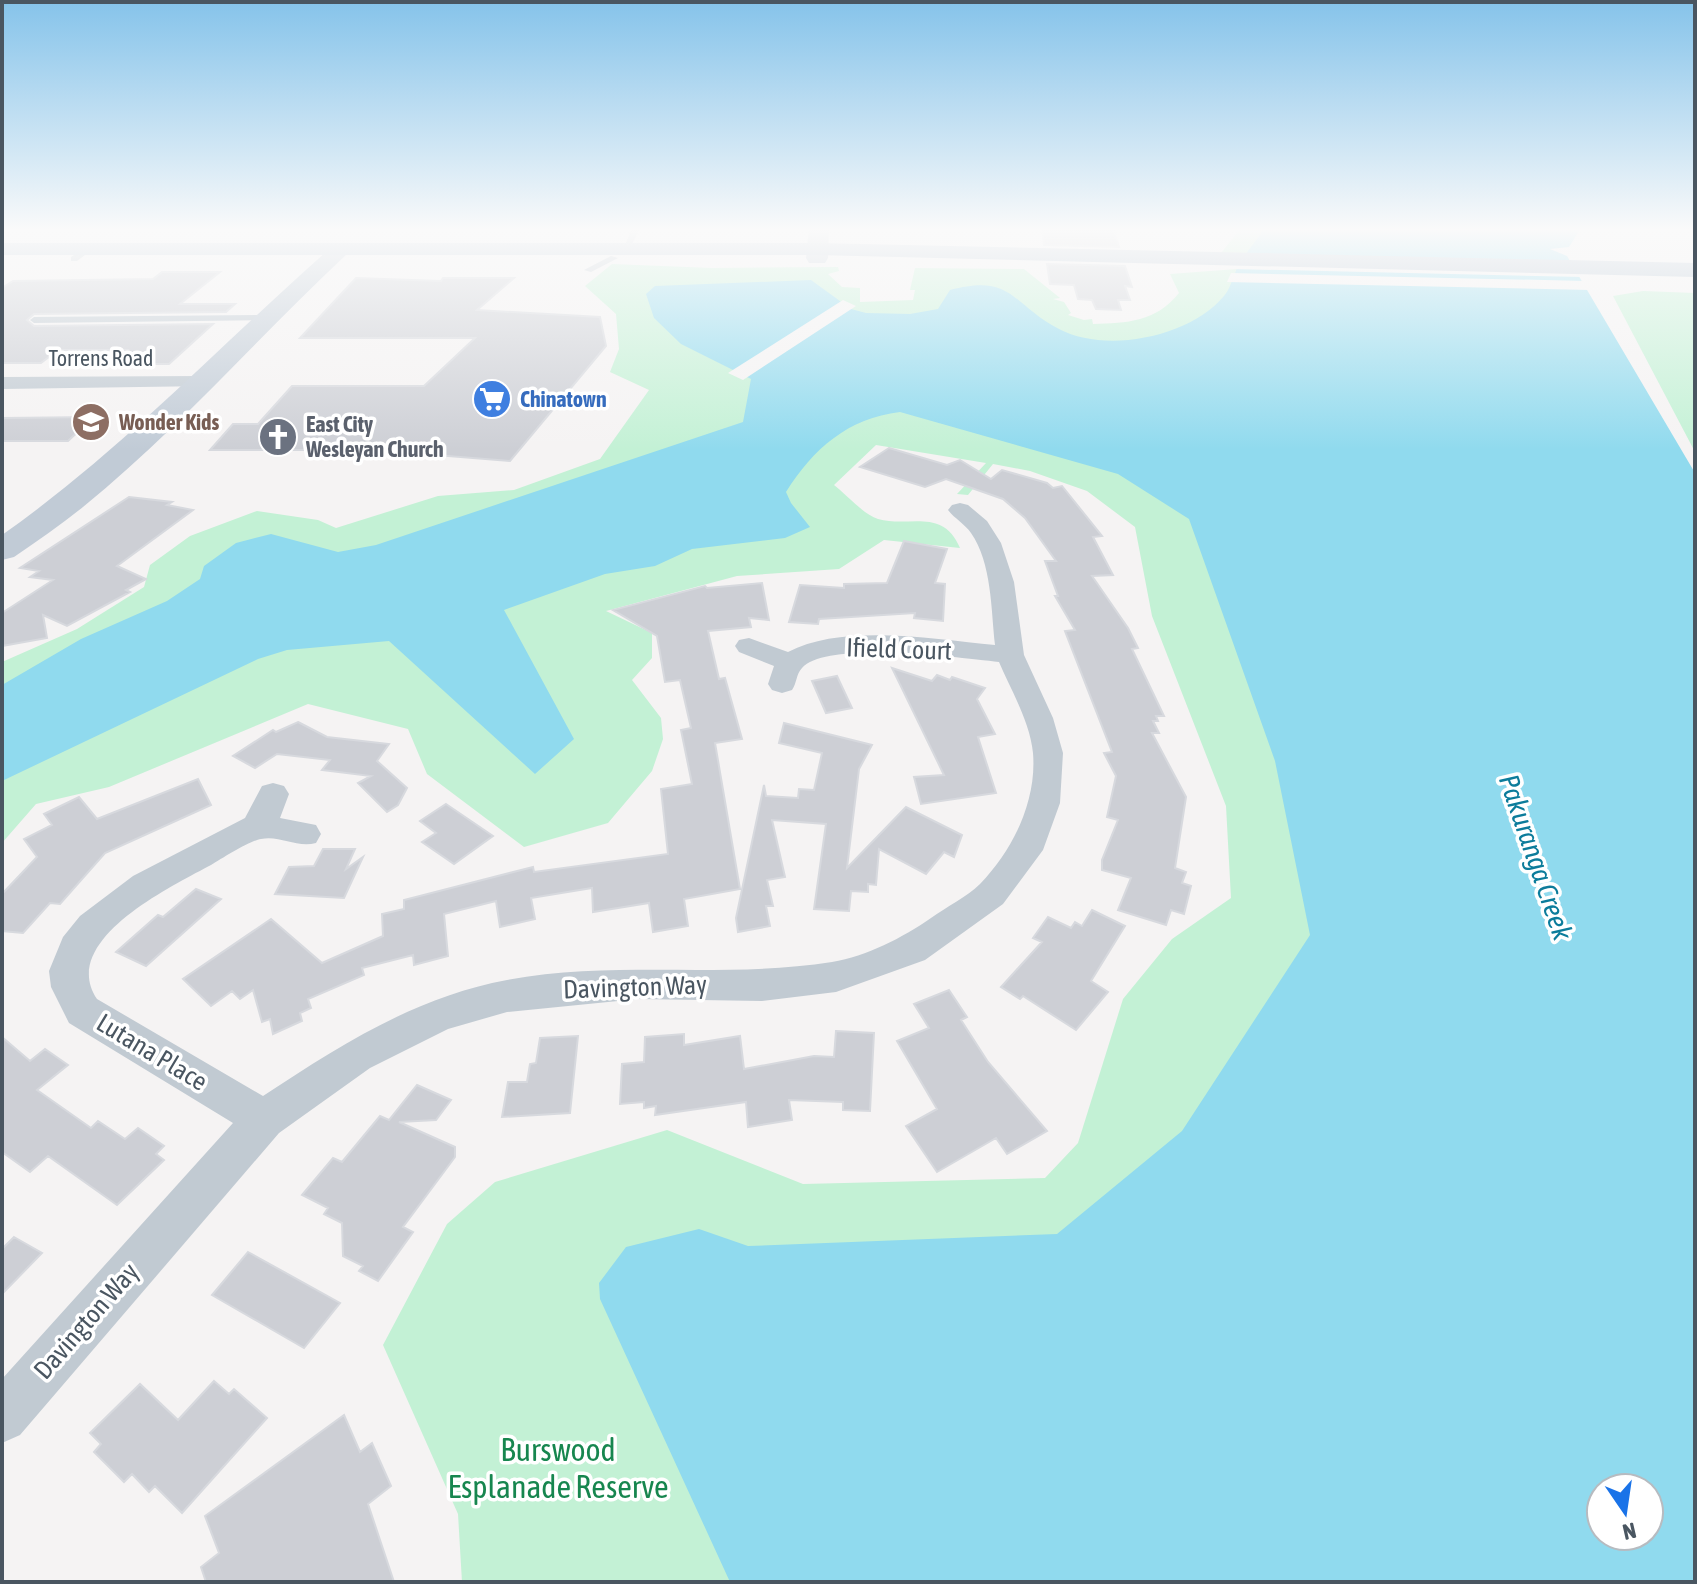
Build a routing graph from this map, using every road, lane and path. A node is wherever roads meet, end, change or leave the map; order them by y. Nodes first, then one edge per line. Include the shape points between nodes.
1 (282, 302) edge
2 (265, 318) junction
3 (34, 320) dead end
4 (201, 382) junction
5 (2, 383) edge
6 (960, 510) dead end
7 (2, 550) edge
8 (749, 646) dead end
9 (1010, 655) junction
10 (304, 834) dead end
11 (264, 1119) junction
12 (2, 1417) edge

1 - 2 street
2 - 3 lane
2 - 4 street
4 - 5 street, Torrens Road
4 - 7 street via 105,472
6 - 9 street, Davington Way via 989,543 1001,582
8 - 9 street, Ifield Court via 786,673 811,651 847,645
9 - 11 street, Davington Way via 1048,753 1044,803 1026,850 991,895 912,950 836,977 762,985 638,983 507,996 438,1015 356,1056
10 - 11 street, Lutana Place via 265,810 121,900 75,946 68,972 69,989 83,1011
11 - 12 street, Davington Way

